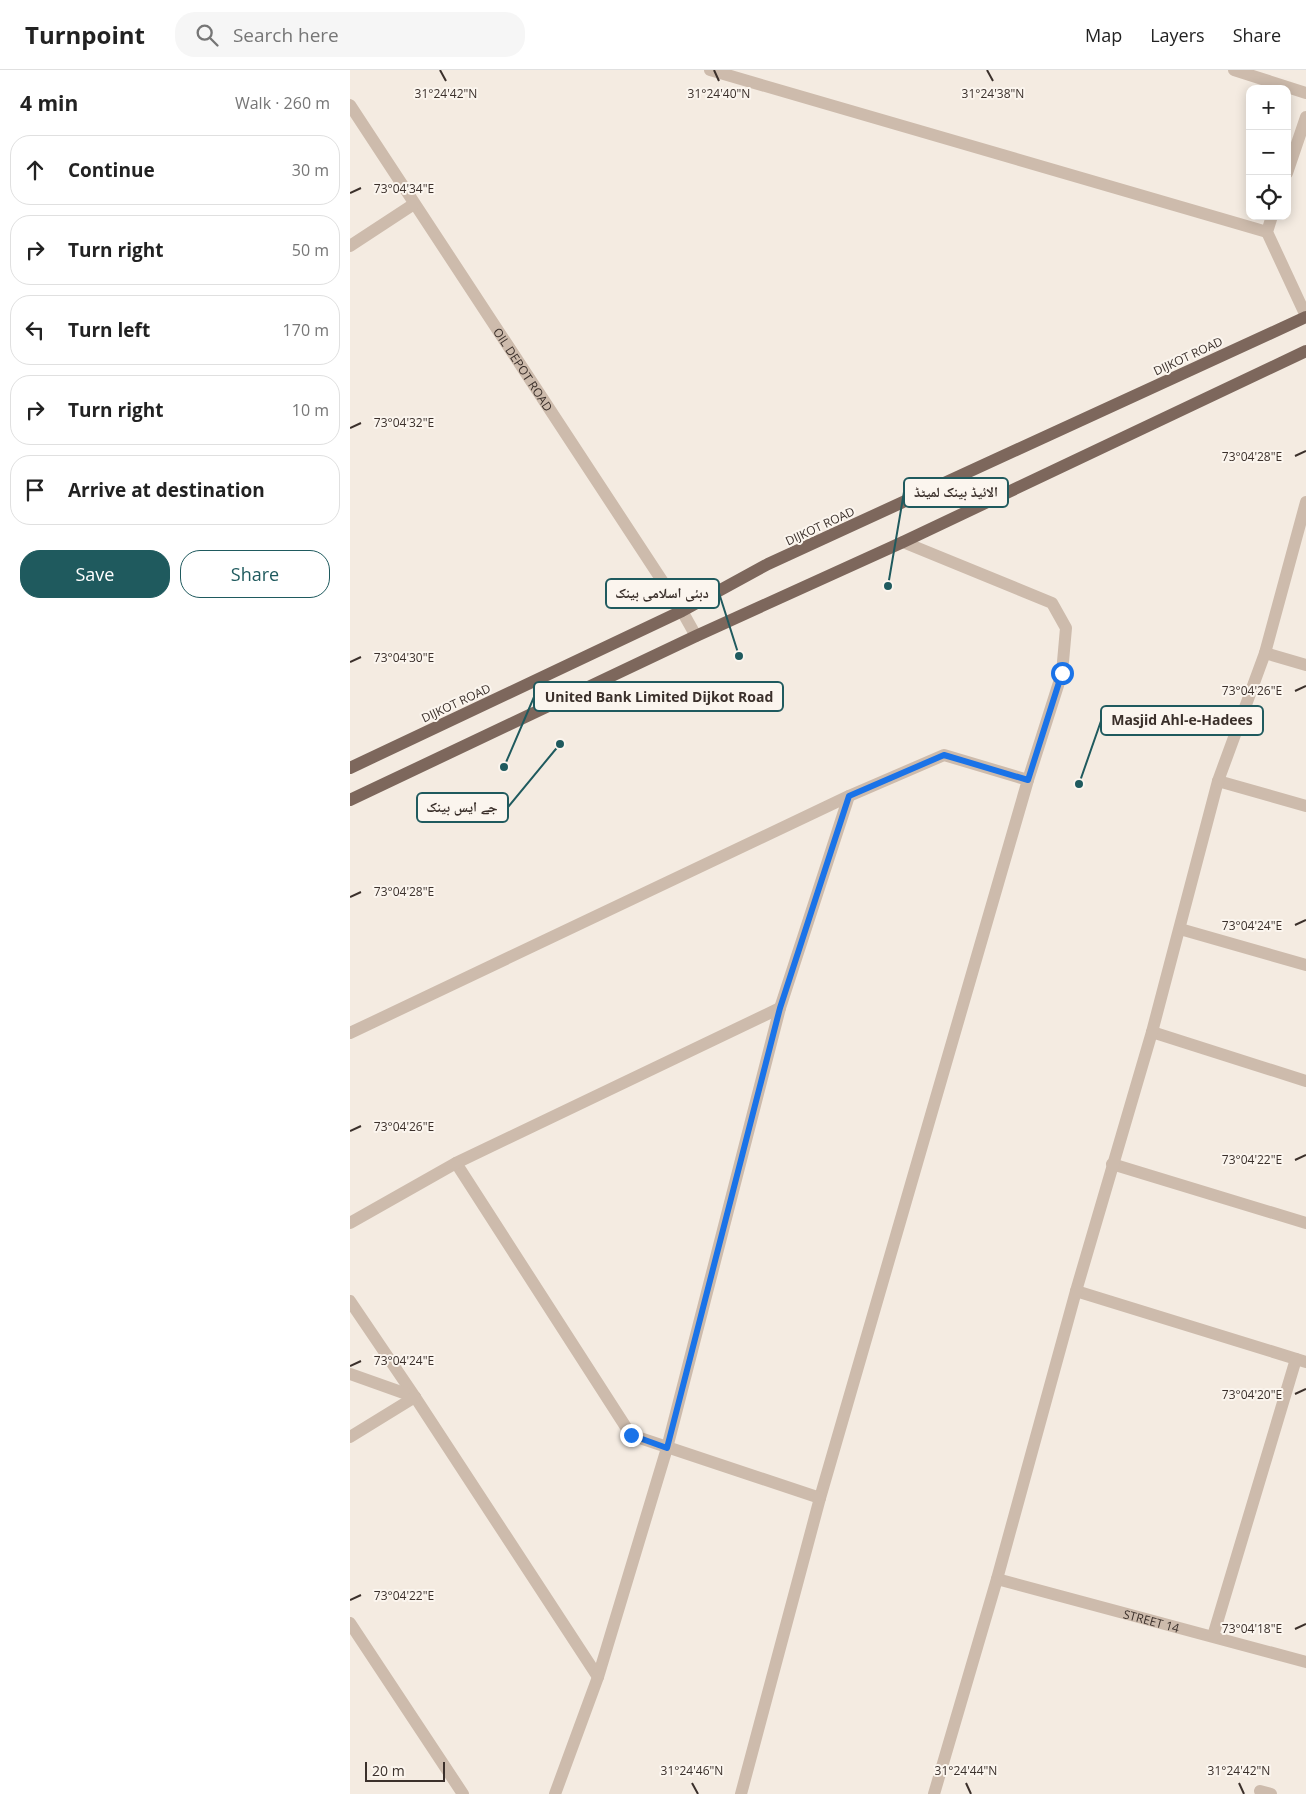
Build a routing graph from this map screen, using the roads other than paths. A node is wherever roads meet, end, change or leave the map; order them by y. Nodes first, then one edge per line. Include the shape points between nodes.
1 (710, 70) edge
2 (1234, 70) edge
3 (1306, 93) edge
4 (350, 105) edge
5 (1306, 118) edge
6 (1291, 161) edge
7 (414, 204) junction
8 (1271, 220) edge
9 (1267, 232) junction
10 (350, 246) edge
11 (1306, 316) edge
12 (1306, 351) edge
13 (1306, 502) edge
14 (1304, 521) edge
15 (903, 542) junction
16 (682, 611) junction
17 (696, 636) junction
18 (1265, 653) junction
19 (1306, 665) edge
20 (350, 768) edge
21 (1028, 780) junction
22 (1218, 781) junction
23 (849, 796) junction
24 (350, 800) edge
25 (1306, 806) edge
26 (1180, 929) junction
27 (1306, 965) edge
28 (780, 1008) junction
29 (1152, 1032) junction
30 (350, 1033) edge
31 (1306, 1080) edge
32 (456, 1163) junction
33 (1112, 1164) junction
34 (350, 1223) edge
35 (1306, 1223) edge
36 (1076, 1291) junction
37 (350, 1301) edge
38 (1301, 1360) edge
39 (350, 1374) edge
40 (415, 1396) junction
41 (350, 1437) edge
42 (667, 1448) junction
43 (820, 1498) junction
44 (997, 1579) junction
45 (350, 1623) edge
46 (1213, 1636) junction
47 (1306, 1662) edge
48 (598, 1677) junction
49 (463, 1794) edge
50 (555, 1794) edge
51 (741, 1794) edge
52 (934, 1794) edge

1 - 9 street
2 - 3 street
4 - 7 street, OIL DEPOT ROAD
5 - 6 street
7 - 10 street
7 - 16 street, OIL DEPOT ROAD
8 - 9 street
9 - 11 street
11 - 16 main road, DIJKOT ROAD via 768,564
12 - 15 main road
13 - 14 street
14 - 18 street
15 - 17 main road
15 - 21 street via 1052,603 1066,628 1062,673
16 - 17 street, OIL DEPOT ROAD
16 - 20 main road, DIJKOT ROAD
17 - 24 main road
18 - 19 street
18 - 22 street
21 - 23 street via 944,755
21 - 43 street
22 - 25 street
22 - 26 street
23 - 28 street
23 - 30 street
26 - 27 street
26 - 29 street
28 - 32 street
28 - 42 street
29 - 31 street
29 - 33 street
32 - 34 street
32 - 42 street via 631,1435
33 - 35 street
33 - 36 street
36 - 38 street
36 - 44 street
37 - 40 street
38 - 46 street
39 - 40 street
40 - 41 street
40 - 48 street
42 - 43 street
42 - 48 street
43 - 51 street
44 - 46 street, STREET 14
44 - 52 street
45 - 49 street
46 - 47 street, STREET 14
48 - 50 street

